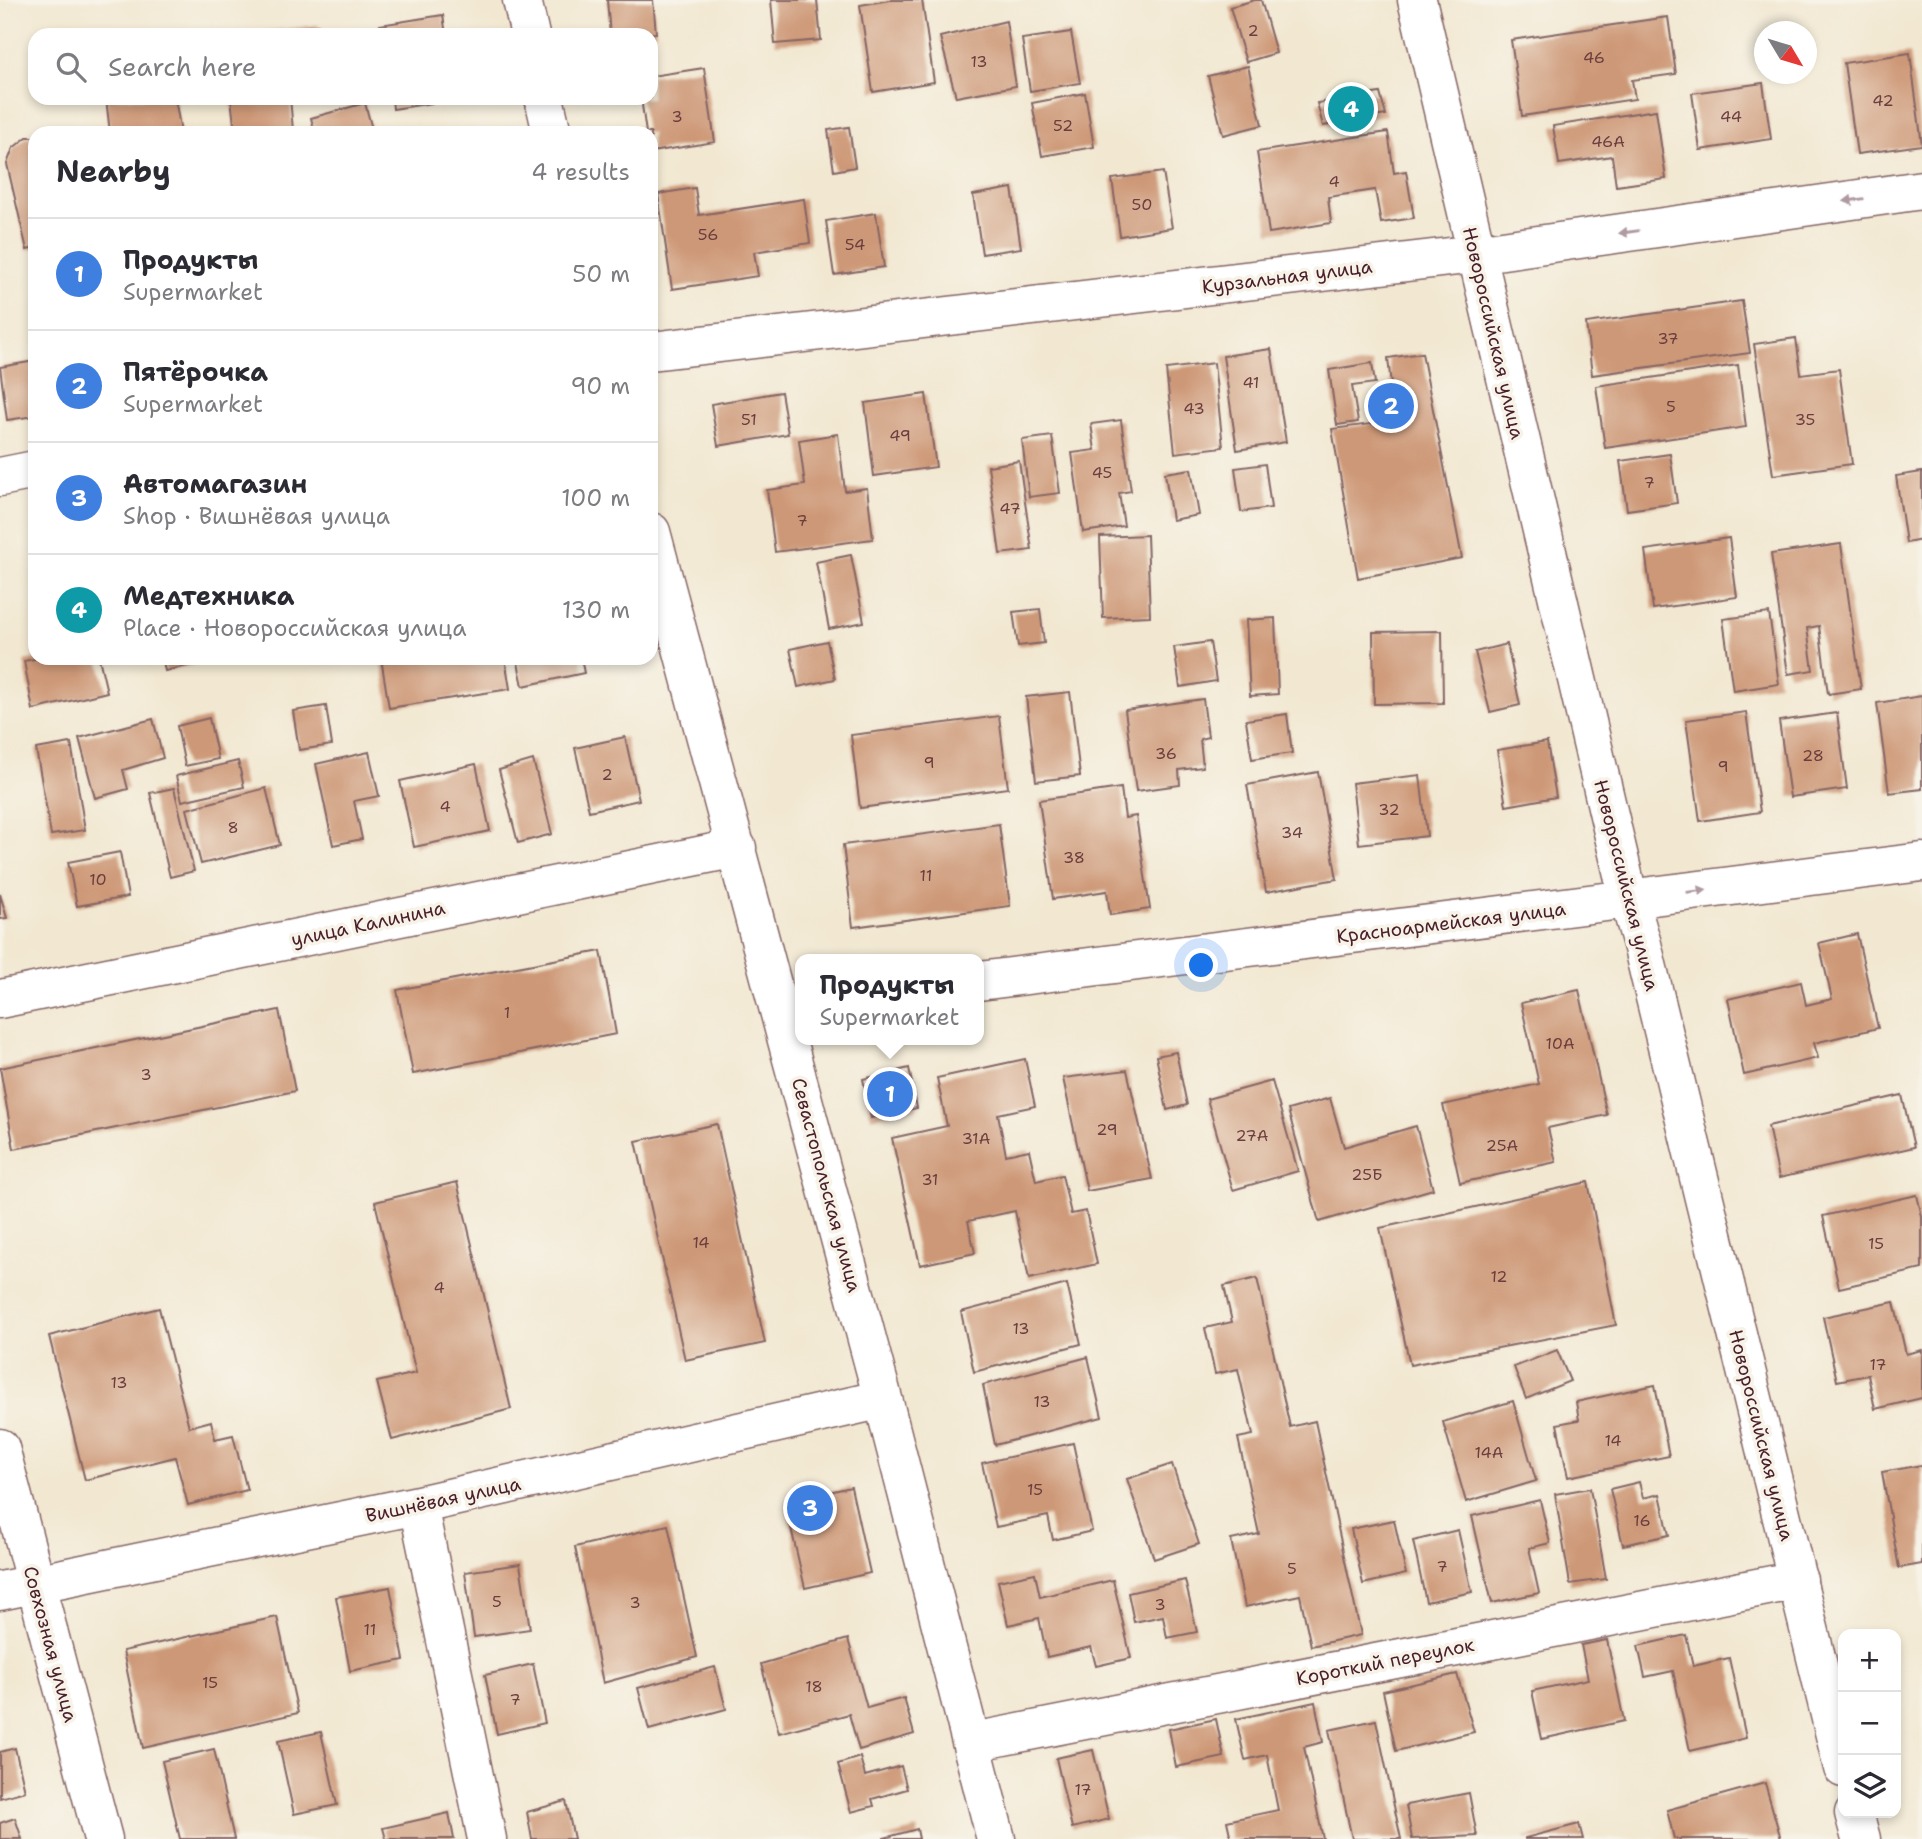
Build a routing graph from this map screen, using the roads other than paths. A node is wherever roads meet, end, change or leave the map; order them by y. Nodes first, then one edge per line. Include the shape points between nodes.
1 (522, 0) edge
2 (1417, 0) edge
3 (528, 28) edge
4 (546, 105) edge
5 (550, 126) edge
6 (1922, 190) edge
7 (1475, 254) junction
8 (658, 350) edge
9 (28, 471) edge
10 (0, 477) edge
11 (658, 558) edge
12 (737, 848) junction
13 (1922, 862) edge
14 (1629, 900) junction
15 (984, 980) edge
16 (0, 999) edge
17 (790, 1005) edge
18 (795, 1026) edge
19 (799, 1045) edge
20 (883, 1399) junction
21 (0, 1448) edge
22 (418, 1505) junction
23 (1798, 1580) junction
24 (17, 1587) edge
25 (973, 1742) junction
26 (1840, 1755) edge
27 (1855, 1818) edge
28 (103, 1839) edge
29 (487, 1839) edge
30 (996, 1839) edge
31 (1861, 1839) edge

1 - 3 street
2 - 7 street, Новороссийская улица
4 - 5 street
6 -> 7 street, Курзальная улица
7 - 8 street, Курзальная улица
7 - 14 street, Новороссийская улица
9 - 10 street
11 - 12 street, Севастопольская улица
12 - 16 street, улица Калинина
12 - 17 street, Севастопольская улица
14 -> 13 street, Красноармейская улица
14 - 15 street, Красноармейская улица
14 - 23 street, Новороссийская улица
17 - 18 street, Севастопольская улица
19 - 20 street, Севастопольская улица
20 - 22 street, Вишнёвая улица
20 - 25 street, Севастопольская улица
21 - 24 street, Совхозная улица
22 - 24 street, Вишнёвая улица
22 - 29 street
23 - 25 street, Короткий переулок
23 - 26 street, Новороссийская улица
24 - 28 street, Совхозная улица
25 - 30 street, Севастопольская улица
27 - 31 street

